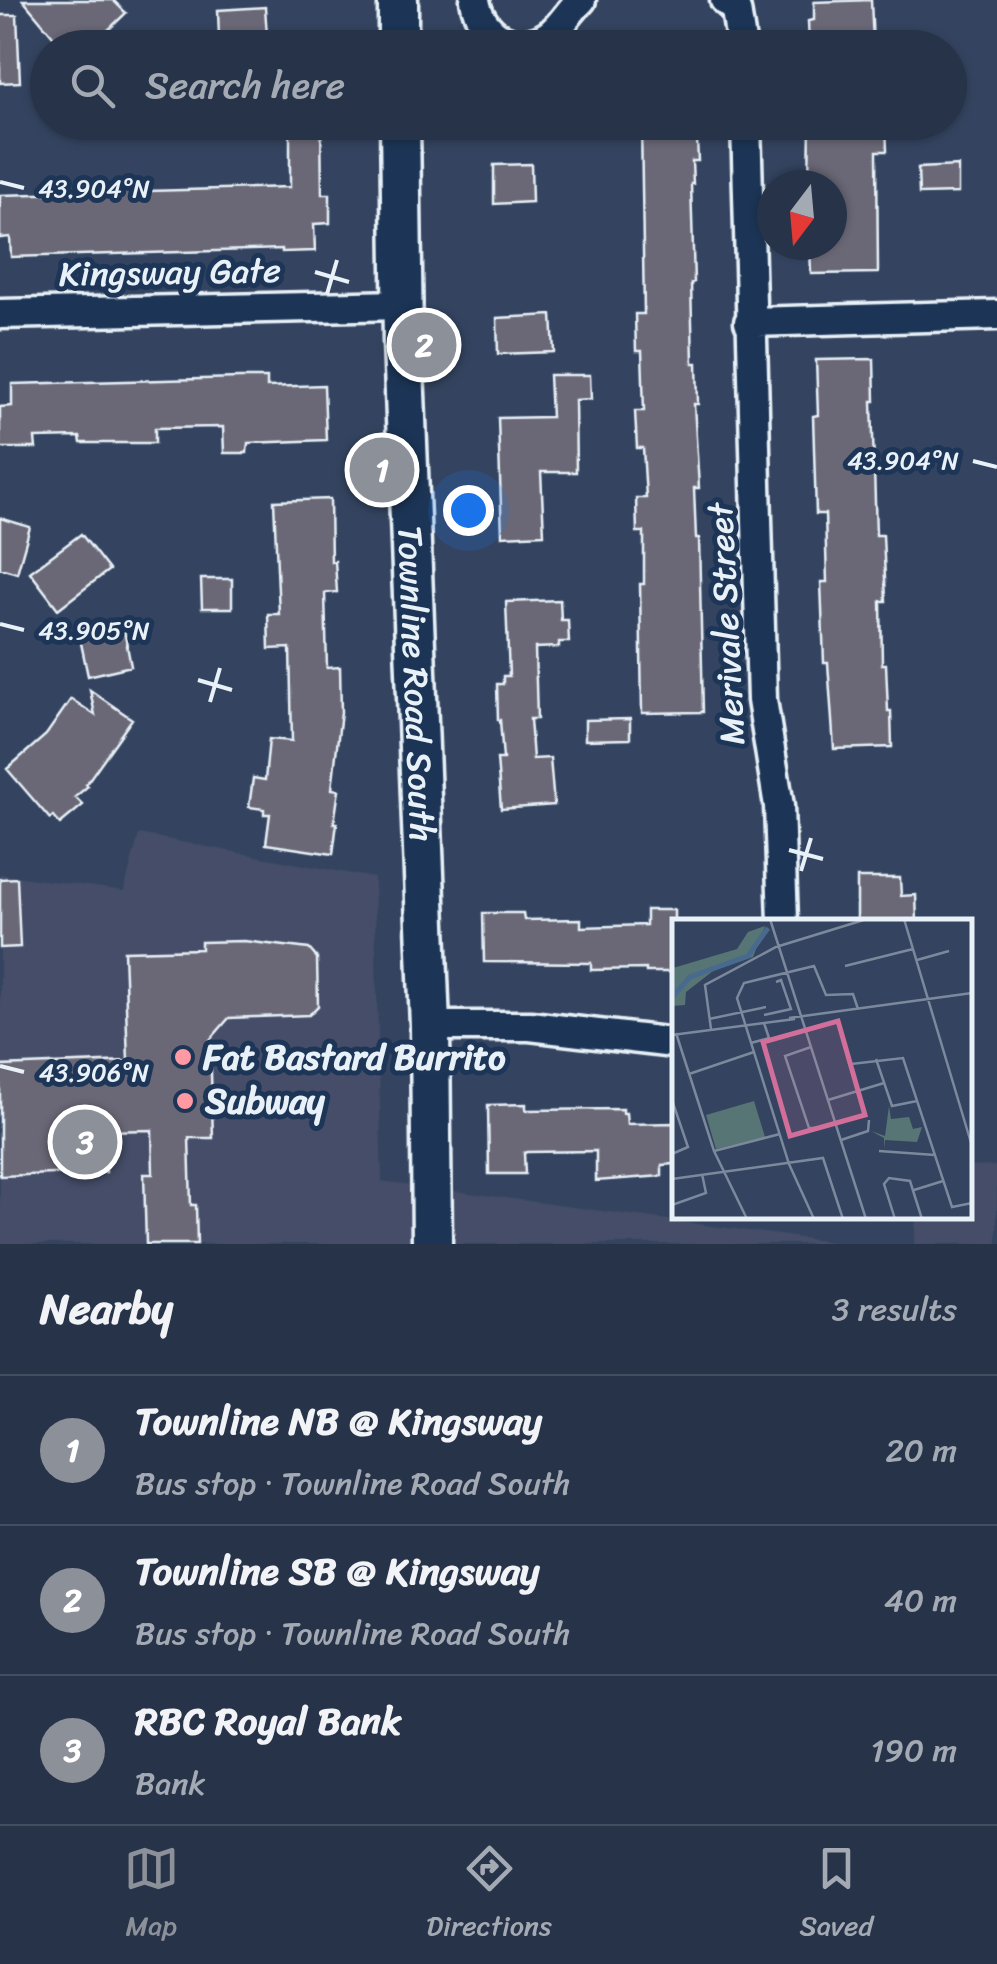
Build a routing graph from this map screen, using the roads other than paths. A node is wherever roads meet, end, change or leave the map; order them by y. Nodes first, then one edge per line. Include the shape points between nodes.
1 (398, 0) edge
2 (475, 0) edge
3 (582, 0) edge
4 (725, 0) edge
5 (398, 30) edge
6 (488, 30) edge
7 (555, 30) edge
8 (739, 30) edge
9 (400, 140) edge
10 (746, 140) edge
11 (402, 305) junction
12 (0, 314) edge
13 (997, 315) edge
14 (750, 322) junction
15 (783, 919) edge
16 (430, 1026) junction
17 (672, 1043) edge
18 (432, 1244) edge

1 - 5 main road
2 - 6 street
3 - 7 street
4 - 8 street via 736,10
9 - 11 main road, Townline Road South
10 - 14 street, Merivale Street
11 - 12 street, Kingsway Gate
11 - 16 main road, Townline Road South
13 - 14 street
14 - 15 street, Merivale Street via 762,700 778,806
16 - 17 street via 530,1026
16 - 18 main road, Townline Road South

